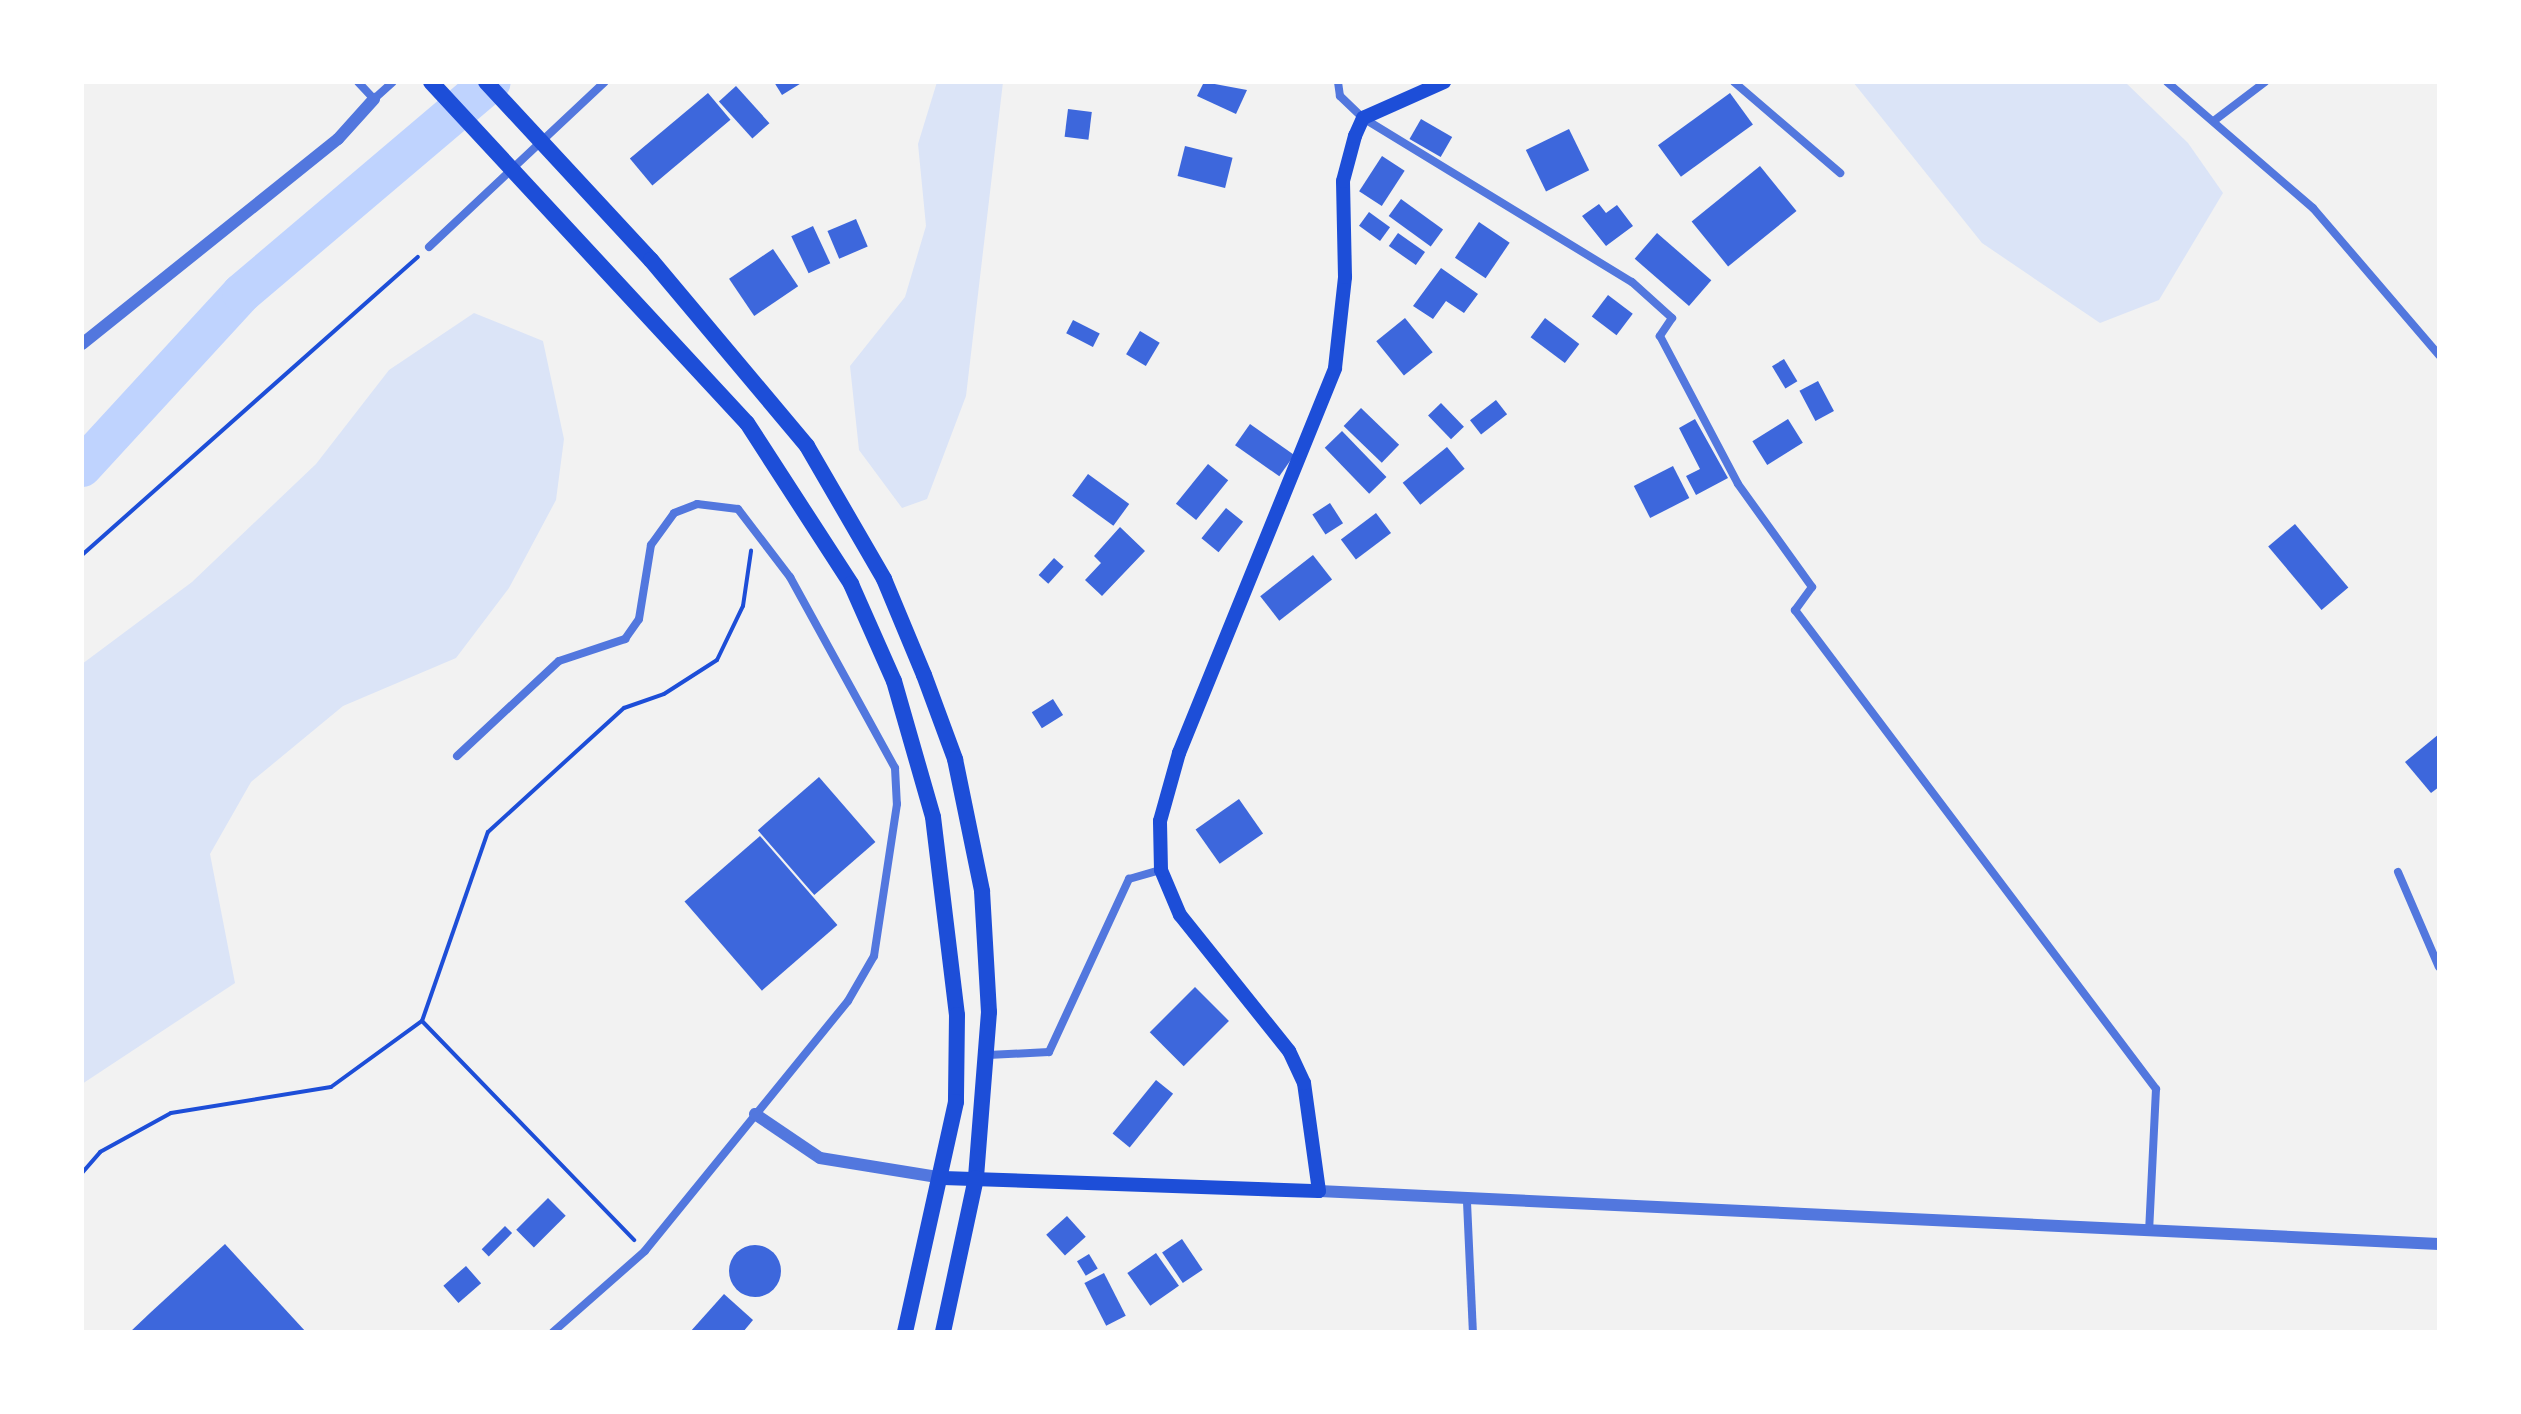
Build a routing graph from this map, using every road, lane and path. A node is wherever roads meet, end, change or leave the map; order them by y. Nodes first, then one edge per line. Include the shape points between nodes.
1 (358, 82) edge
2 (393, 82) edge
3 (431, 82) edge
4 (486, 82) edge
5 (605, 82) edge
6 (1338, 82) edge
7 (1444, 82) edge
8 (1734, 82) edge
9 (2167, 82) edge
10 (2265, 82) edge
11 (374, 99) junction
12 (1363, 118) junction
13 (2215, 120) junction
14 (1840, 173) dead end
15 (429, 247) joint
16 (82, 344) edge
17 (2439, 355) edge
18 (754, 539) junction
19 (82, 555) edge
20 (457, 756) dead end
21 (1161, 870) junction
22 (2398, 872) dead end
23 (2439, 967) edge
24 (422, 1021) junction
25 (988, 1055) junction
26 (755, 1114) junction
27 (82, 1173) edge
28 (943, 1178) junction
29 (976, 1178) junction
30 (1319, 1191) junction
31 (1467, 1202) junction
32 (2149, 1231) junction
33 (2439, 1244) edge
34 (645, 1251) junction
35 (553, 1332) edge
36 (905, 1332) edge
37 (943, 1332) edge
38 (1473, 1332) edge

1 - 11 street
2 - 11 street
3 - 28 highway via 747,423 851,584 894,681 933,817 951,933 956,1102
4 - 25 highway via 565,165 807,446 884,579 955,759 968,815 986,931
5 - 15 street
6 - 12 street via 1340,96
7 - 12 main road
8 - 14 street
9 - 13 street
10 - 13 street
11 - 16 street via 338,139
12 - 21 main road via 1343,181 1345,277 1335,368 1179,753 1160,821
12 - 32 street via 1632,282 1672,318 1660,336 1738,484 1812,587 1795,610 2156,1089
13 - 17 street via 2313,208
15 - 19 path via 275,376
18 - 20 street via 738,509 697,504 674,513 651,545 639,619 625,639 559,661
18 - 24 path via 741,580 743,606 717,660 664,694 624,708 488,832
18 - 26 street via 818,620 895,768 897,804 874,956 822,1041
21 - 25 street via 1129,879 1049,1052
21 - 30 main road via 1197,940 1289,1051 1316,1129
22 - 23 street
24 - 27 path via 331,1087 171,1113 100,1152
24 - 34 path
25 - 29 highway
26 - 28 street via 820,1158
26 - 34 street
28 - 29 main road
28 - 36 highway
29 - 30 main road
29 - 37 highway
30 - 31 street
31 - 32 street
31 - 38 street
32 - 33 street
34 - 35 street

